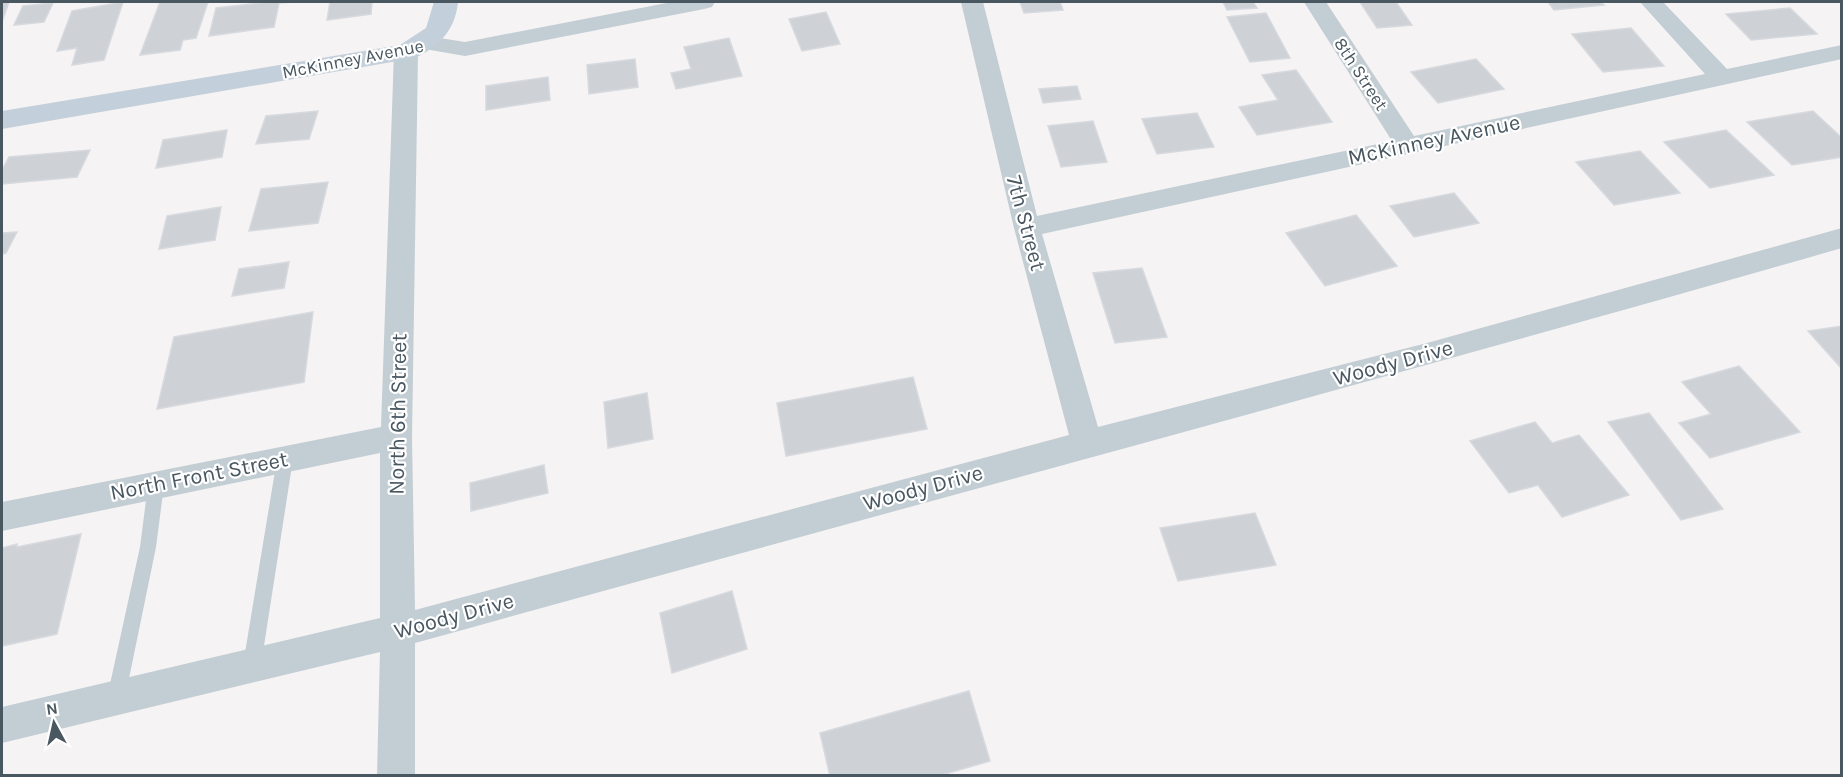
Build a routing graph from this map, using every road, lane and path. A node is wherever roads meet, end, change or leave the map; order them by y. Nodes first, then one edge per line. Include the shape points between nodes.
1 (446, 2) edge
2 (704, 2) edge
3 (972, 2) edge
4 (1315, 2) edge
5 (1651, 2) edge
6 (416, 48) junction
7 (1842, 52) edge
8 (1722, 78) junction
9 (2, 120) edge
10 (1408, 146) junction
11 (1027, 228) junction
12 (1842, 238) edge
13 (396, 437) junction
14 (1087, 443) junction
15 (285, 459) junction
16 (156, 485) junction
17 (2, 516) edge
18 (398, 631) junction
19 (252, 665) junction
20 (116, 698) junction
21 (2, 725) edge
22 (396, 776) edge

1 - 6 main road via 441,27
2 - 6 street, McKinney Avenue via 465,49
3 - 11 street, 7th Street
4 - 10 street, 8th Street
5 - 8 street
6 - 9 main road, McKinney Avenue
6 - 13 street, North 6th Street
7 - 8 street, McKinney Avenue
8 - 10 street, McKinney Avenue
10 - 11 street, McKinney Avenue
11 - 14 street, 7th Street
12 - 14 street, Woody Drive via 1427,355
13 - 15 street, North Front Street
13 - 18 street, North 6th Street
14 - 18 street, Woody Drive
15 - 16 street, North Front Street
15 - 19 lane
16 - 17 street, North Front Street
16 - 20 lane via 148,547
18 - 19 street, Woody Drive
18 - 22 street, North 6th Street
19 - 20 street, Woody Drive
20 - 21 street, Woody Drive

